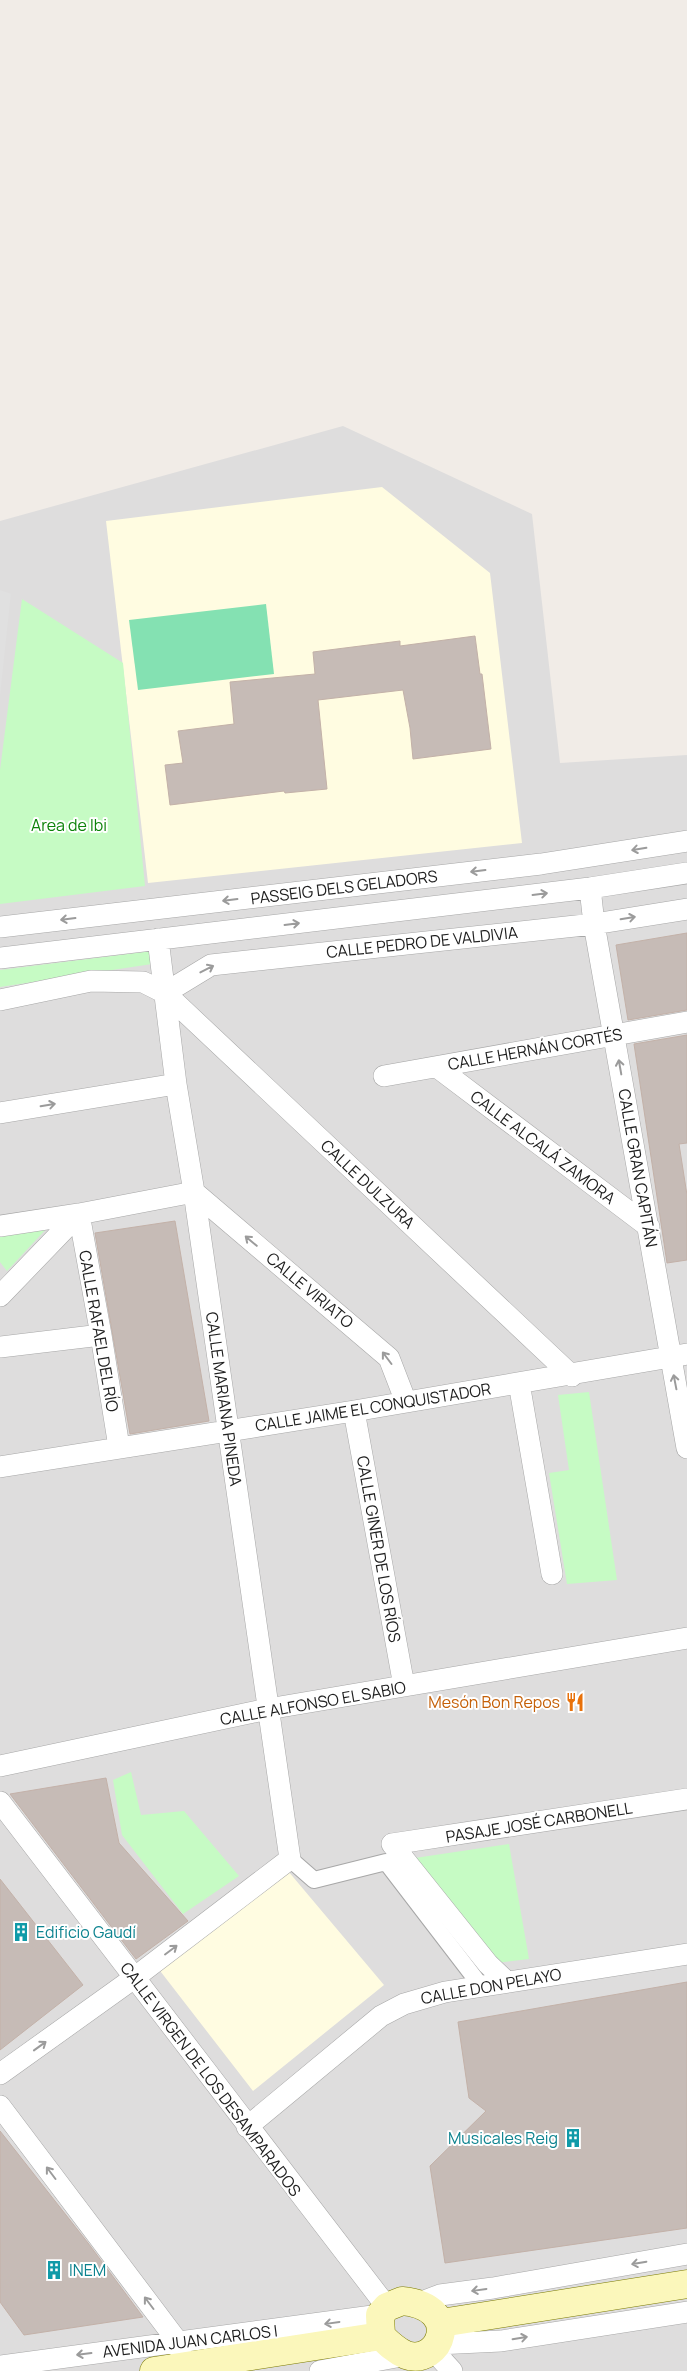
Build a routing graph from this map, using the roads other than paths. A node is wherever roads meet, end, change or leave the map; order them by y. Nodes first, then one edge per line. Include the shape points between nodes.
1 (687, 842) edge
2 (687, 873) edge
3 (590, 888) junction
4 (687, 908) edge
5 (594, 924) junction
6 (0, 928) edge
7 (158, 939) junction
8 (0, 958) edge
9 (165, 993) junction
10 (0, 1000) edge
11 (687, 1022) edge
12 (614, 1035) junction
13 (437, 1067) junction
14 (384, 1076) dead end
15 (176, 1084) junction
16 (0, 1113) edge
17 (194, 1192) junction
18 (79, 1214) junction
19 (0, 1226) edge
20 (649, 1227) junction
21 (1, 1293) edge
22 (101, 1335) junction
23 (0, 1348) edge
24 (678, 1357) edge
25 (572, 1376) junction
26 (519, 1383) junction
27 (406, 1402) junction
28 (354, 1411) junction
29 (229, 1431) junction
30 (119, 1447) junction
31 (687, 1448) edge
32 (0, 1467) edge
33 (552, 1574) dead end
34 (687, 1638) edge
35 (404, 1686) junction
36 (268, 1709) junction
37 (0, 1766) edge
38 (687, 1799) edge
39 (0, 1802) edge
40 (290, 1859) junction
41 (687, 1954) edge
42 (134, 1978) junction
43 (507, 1982) junction
44 (481, 1986) junction
45 (0, 2074) edge
46 (0, 2106) edge
47 (247, 2127) junction
48 (687, 2254) edge
49 (687, 2284) edge
50 (419, 2303) junction
51 (687, 2312) edge
52 (383, 2319) junction
53 (429, 2343) junction
54 (182, 2354) junction
55 (0, 2366) edge
56 (154, 2371) edge
57 (320, 2371) edge
58 (452, 2371) edge

1 -> 6 street, PASSEIG DELS GELADORS via 542,864
2 - 3 street
3 - 5 street, CALLE GRAN CAPITÁN
7 -> 3 street
5 -> 4 street, CALLE PEDRO DE VALDIVIA
9 -> 5 street, CALLE PEDRO DE VALDIVIA via 211,965
5 - 12 street, CALLE GRAN CAPITÁN
7 - 8 street
7 - 9 street, CALLE MARIANA PINEDA
9 - 10 street, CALLE DULZURA via 144,982 91,981
9 - 15 street, CALLE MARIANA PINEDA
9 - 25 street, CALLE DULZURA
11 - 12 street, CALLE HERNÁN CORTÉS
12 - 13 street, CALLE HERNÁN CORTÉS
20 -> 12 street, CALLE GRAN CAPITÁN
13 - 14 street, CALLE HERNÁN CORTÉS
13 - 20 street, CALLE ALCALÁ ZAMORA
16 -> 15 street
15 - 17 street, CALLE MARIANA PINEDA
17 - 18 street
27 -> 17 street, CALLE VIRIATO via 389,1358
17 - 29 street, CALLE MARIANA PINEDA
18 - 19 street
18 - 21 street
18 - 22 street, CALLE RAFAEL DEL RÍO
20 - 24 street, CALLE GRAN CAPITÁN
22 - 23 street
22 - 30 street, CALLE RAFAEL DEL RÍO
24 - 25 street, CALLE JAIME EL CONQUISTADOR
31 -> 24 street, CALLE GRAN CAPITÁN
25 - 26 street, CALLE JAIME EL CONQUISTADOR
26 - 27 street, CALLE JAIME EL CONQUISTADOR
26 - 33 street
27 - 28 street, CALLE JAIME EL CONQUISTADOR
28 - 29 street, CALLE JAIME EL CONQUISTADOR
28 - 35 street, CALLE GINER DE LOS RÍOS
29 - 30 street, CALLE JAIME EL CONQUISTADOR
29 - 36 street, CALLE MARIANA PINEDA
30 - 32 street, CALLE JAIME EL CONQUISTADOR
34 - 35 street, CALLE ALFONSO EL SABIO
35 - 36 street, CALLE ALFONSO EL SABIO
36 - 37 street, CALLE ALFONSO EL SABIO
36 - 40 street, CALLE MARIANA PINEDA
38 - 43 street, PASAJE JOSÉ CARBONELL via 392,1844 488,1964
39 - 42 street, CALLE VIRGEN DE LOS DESAMPARADOS
42 -> 40 street
40 - 44 street via 314,1880 386,1862
41 - 43 street, CALLE DON PELAYO
45 -> 42 street
42 - 47 street, CALLE VIRGEN DE LOS DESAMPARADOS
43 - 44 street, CALLE DON PELAYO
44 - 47 street, CALLE DON PELAYO via 421,1998 381,2016
54 -> 46 street
47 - 52 street, CALLE VIRGEN DE LOS DESAMPARADOS
48 -> 50 street via 440,2295
49 - 53 main road
50 - 52 main road via 402,2301
50 - 53 main road via 434,2312
53 -> 51 street via 501,2341
52 - 53 main road via 393,2348
52 - 54 main road, AVENIDA JUAN CARLOS I
53 - 57 street
53 - 58 street
54 -> 55 street, AVENIDA JUAN CARLOS I
54 - 56 main road, AVENIDA JUAN CARLOS I

